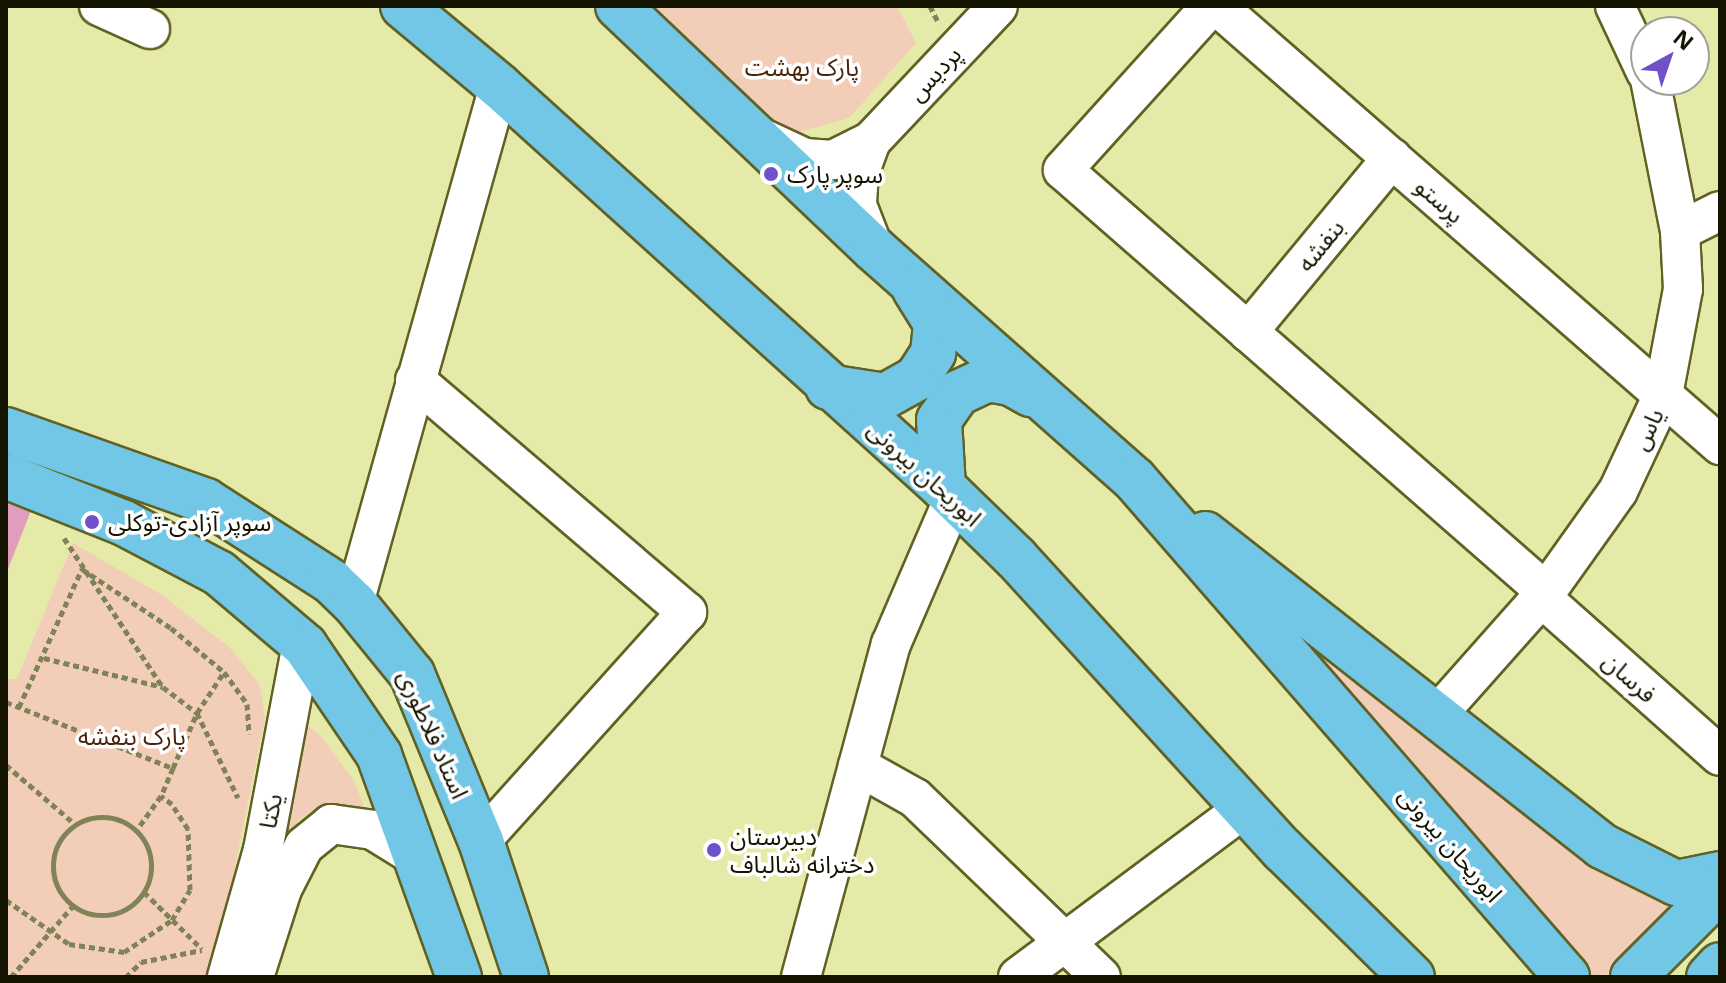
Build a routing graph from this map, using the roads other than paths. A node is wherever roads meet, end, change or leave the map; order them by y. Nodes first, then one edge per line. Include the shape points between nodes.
1 (99, 6) edge
2 (403, 6) edge
3 (618, 6) edge
4 (998, 6) edge
5 (1214, 6) edge
6 (1615, 6) edge
7 (150, 29) dead end
8 (1630, 38) edge
9 (499, 86) junction
10 (1653, 96) edge
11 (739, 121) junction
12 (871, 141) junction
13 (1392, 158) junction
14 (1720, 211) edge
15 (1680, 231) junction
16 (874, 249) junction
17 (910, 281) junction
18 (1248, 332) junction
19 (415, 380) junction
20 (828, 387) junction
21 (1663, 395) junction
22 (1037, 397) junction
23 (6, 430) edge
24 (1720, 445) edge
25 (1134, 479) junction
26 (20, 481) edge
27 (949, 492) junction
28 (1544, 595) junction
29 (354, 603) junction
30 (302, 643) junction
31 (1436, 716) junction
32 (1720, 756) edge
33 (858, 766) junction
34 (1245, 808) junction
35 (481, 841) junction
36 (415, 856) junction
37 (1720, 874) edge
38 (1720, 890) edge
39 (1065, 943) junction
40 (1720, 965) edge
41 (1399, 969) edge
42 (227, 970) edge
43 (459, 977) edge
44 (526, 977) edge
45 (801, 977) edge
46 (1018, 977) edge
47 (1101, 977) edge
48 (1567, 977) edge
49 (1633, 977) edge
50 (1709, 977) edge

1 - 7 street
2 - 9 main road, ابوریحان بیرونی
3 - 11 main road, ابوریحان بیرونی
4 - 12 street, پردیس
5 - 13 street, پرستو
5 - 18 street, فرسان via 1063,170
6 - 8 street
9 - 19 street
9 - 20 main road, ابوریحان بیرونی
10 - 15 street, یاس
11 - 12 street via 771,144 805,158 833,160
11 - 16 main road, ابوریحان بیرونی
12 - 16 street via 859,174 857,205
13 - 18 street, بنفشه
13 - 21 street, پرستو
14 - 15 street
15 - 21 street, یاس via 1683,289
16 - 17 main road, ابوریحان بیرونی
17 - 20 main road via 936,323 933,353 917,378 885,396
17 - 22 main road, ابوریحان بیرونی
18 - 28 street, فرسان
19 - 29 street
19 - 35 street via 687,612
20 - 27 main road, ابوریحان بیرونی
21 - 24 street, پرستو
21 - 28 street, یاس via 1618,491
22 - 25 main road, ابوریحان بیرونی
22 - 27 main road via 1011,383 988,379 958,393 939,420
23 - 29 main road, استاد فلاطوری via 206,501 332,582
25 - 31 main road
25 - 48 main road, ابوریحان بیرونی
26 - 30 main road via 124,523 219,573
27 - 33 street via 891,644
27 - 34 main road, ابوریحان بیرونی
28 - 31 street, یاس
28 - 32 street, فرسان
29 - 35 main road, استاد فلاطوری via 412,674
30 - 36 main road via 379,755
30 - 42 street, یکتا via 263,850
31 - 37 main road via 1602,846 1646,872 1676,883
33 - 39 street via 915,798
33 - 45 street
34 - 39 street
34 - 41 main road, ابوریحان بیرونی
35 - 44 main road, استاد فلاطوری
36 - 42 street, یکتا via 373,830 331,824 304,846
36 - 43 main road
38 - 49 main road
39 - 46 street
39 - 47 street
40 - 50 main road

